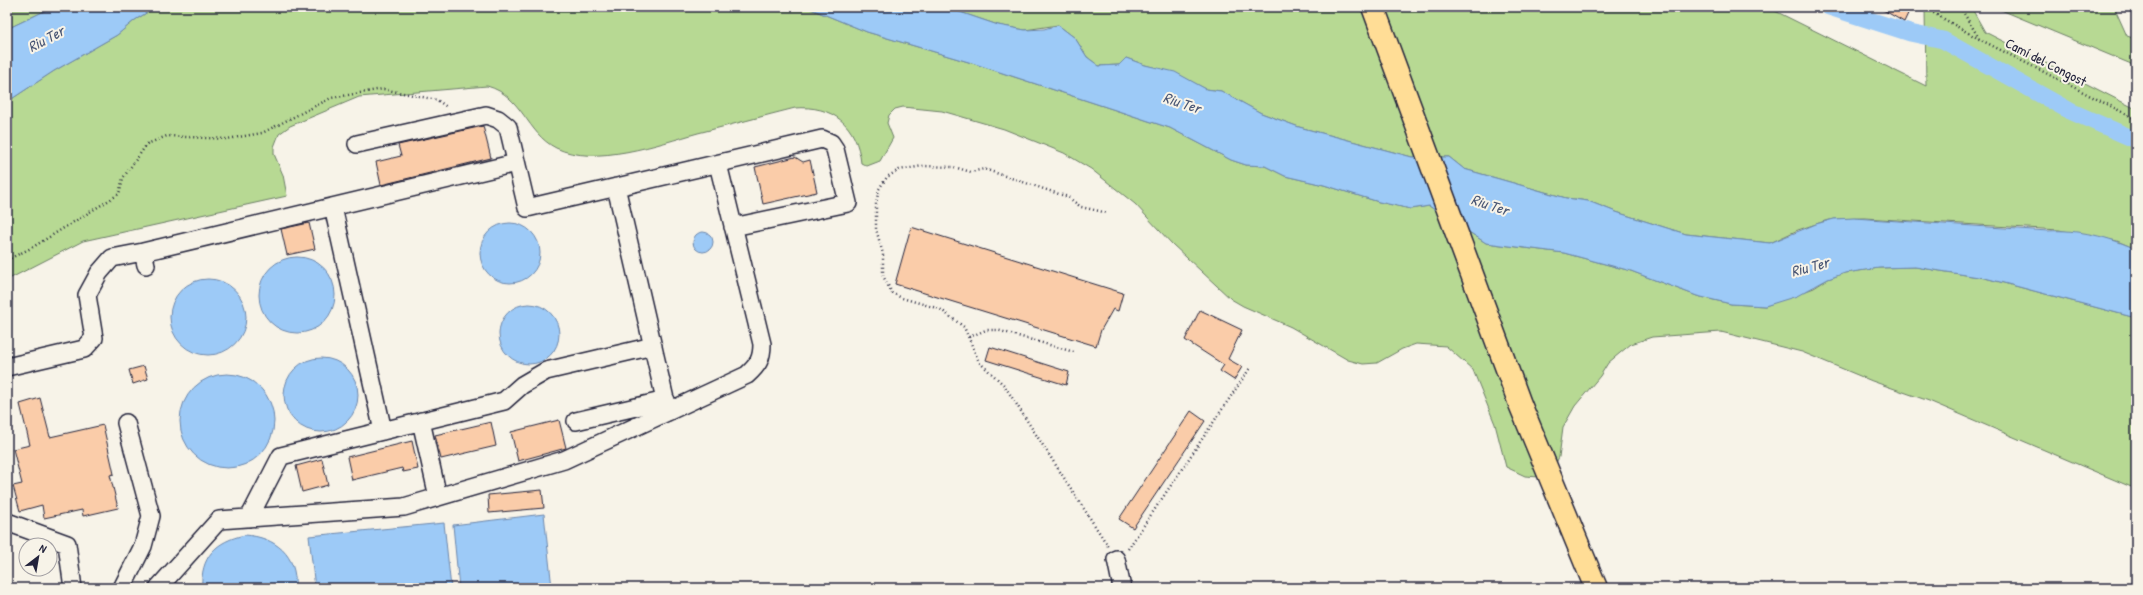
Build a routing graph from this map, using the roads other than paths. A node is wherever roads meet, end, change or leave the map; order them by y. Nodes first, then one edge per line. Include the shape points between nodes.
1 (1373, 7) edge
2 (356, 144) dead end
3 (516, 163) junction
4 (718, 164) junction
5 (616, 187) junction
6 (333, 207) junction
7 (733, 227) junction
8 (653, 346) junction
9 (7, 368) edge
10 (667, 406) junction
11 (421, 421) junction
12 (576, 421) dead end
13 (126, 423) dead end
14 (383, 431) junction
15 (438, 497) junction
16 (249, 518) junction
17 (7, 522) edge
18 (1116, 559) road end
19 (73, 588) edge
20 (122, 588) edge
21 (158, 588) edge
22 (1122, 588) edge
23 (1596, 588) edge

1 - 23 highway via 1507,368
2 - 3 street via 486,115 498,119 508,127
3 - 5 street via 527,208
3 - 6 street
4 - 5 street
4 - 7 street
4 - 7 street via 822,139 831,142 835,149 848,203
5 - 8 street
6 - 9 street via 144,259 112,258 99,273 87,295 94,338 84,349
6 - 14 street
7 - 10 street via 762,344 762,355 758,365 747,374
8 - 10 street
8 - 11 street via 546,371 522,385 504,401
10 - 12 street
10 - 15 street via 564,460
11 - 14 street
11 - 15 street
13 - 20 street via 151,516 143,546
14 - 16 street via 281,456
15 - 16 street via 404,507
16 - 21 street via 220,520
17 - 19 street via 67,544
18 - 22 street

